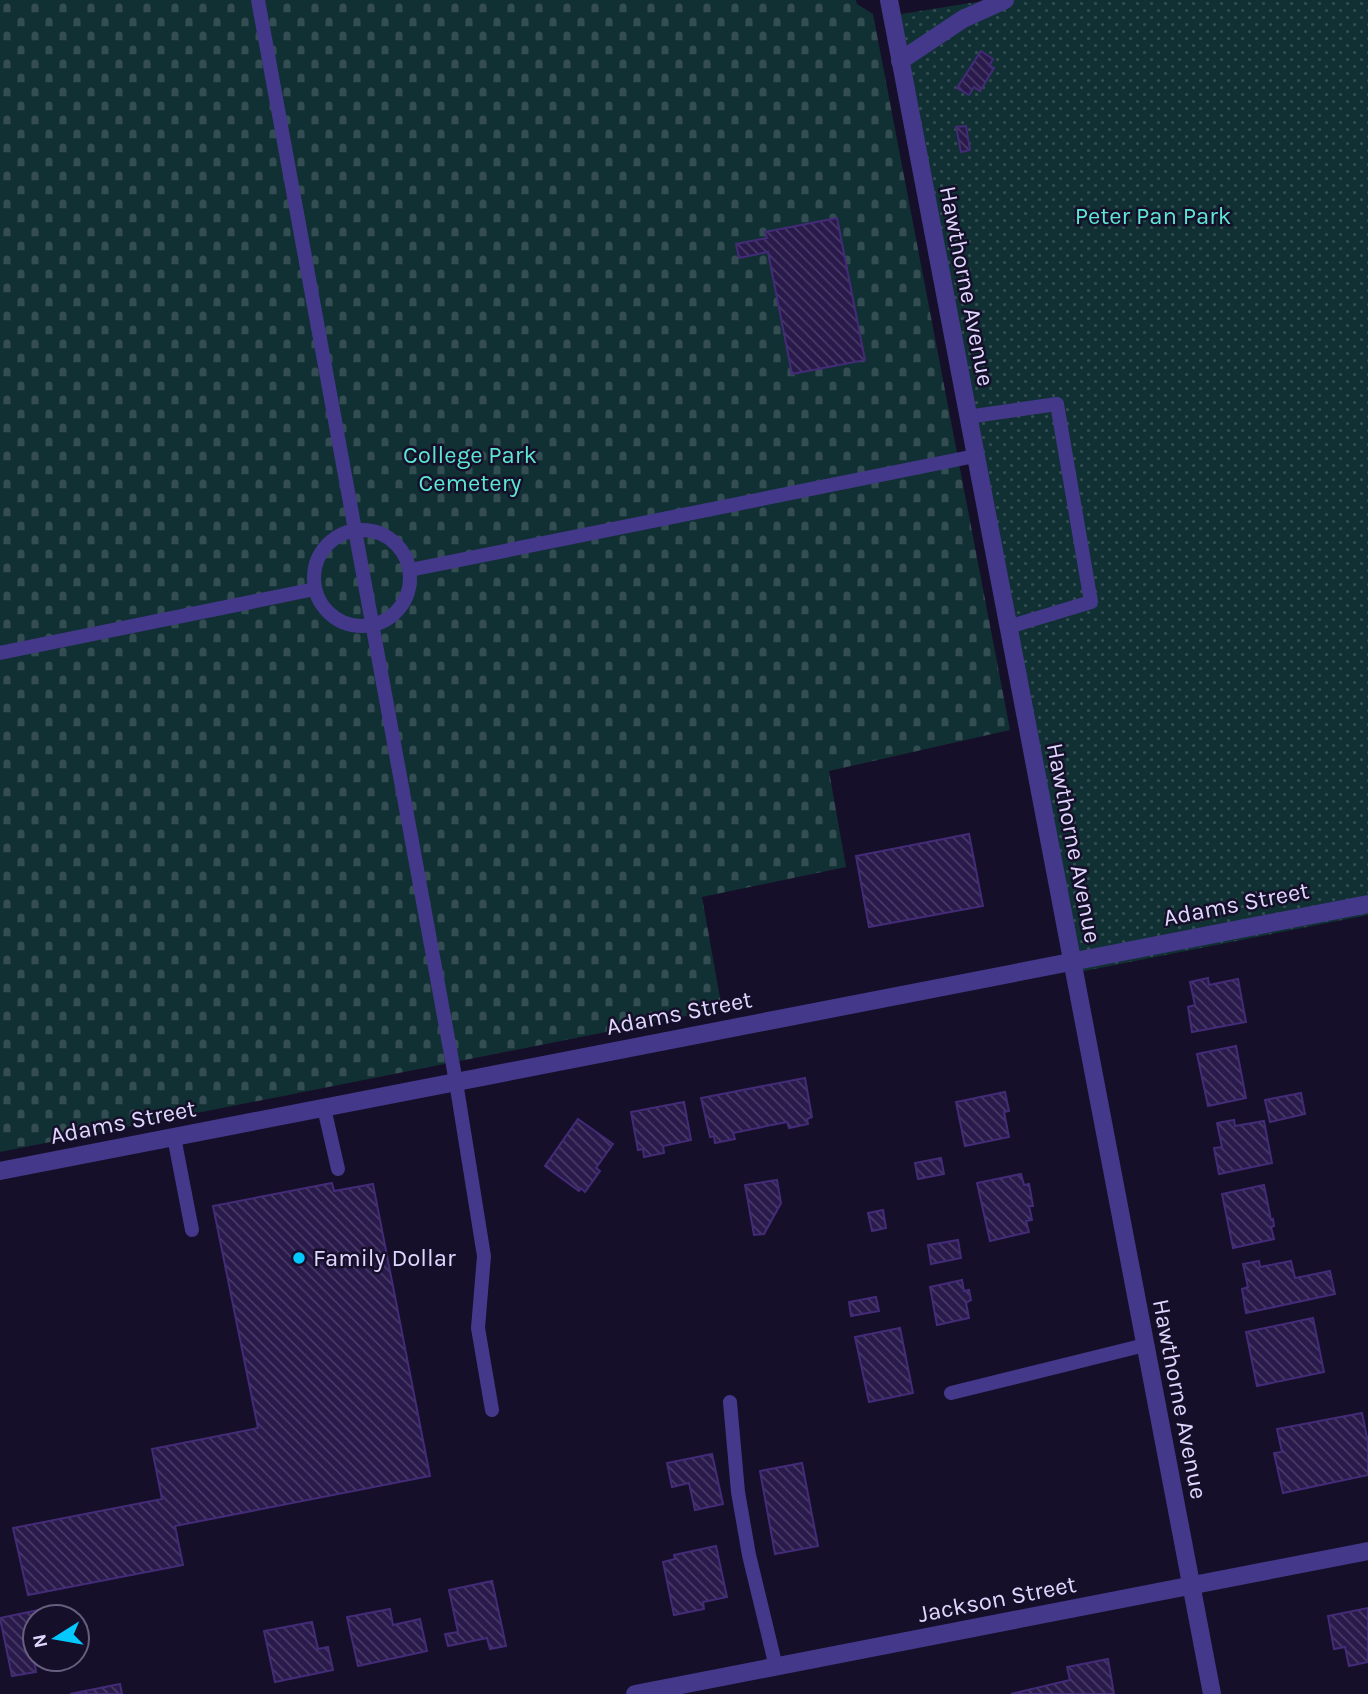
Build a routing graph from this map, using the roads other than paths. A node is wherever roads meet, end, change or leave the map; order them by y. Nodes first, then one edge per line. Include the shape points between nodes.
1 (258, 0) edge
2 (889, 0) edge
3 (1005, 0) edge
4 (900, 61) junction
5 (967, 417) junction
6 (975, 456) junction
7 (355, 530) junction
8 (410, 570) junction
9 (315, 589) junction
10 (373, 626) junction
11 (1007, 627) junction
12 (0, 653) edge
13 (1368, 904) edge
14 (1071, 961) junction
15 (456, 1082) junction
16 (324, 1108) junction
17 (174, 1137) junction
18 (338, 1169) dead end
19 (0, 1171) edge
20 (192, 1230) dead end
21 (1145, 1345) junction
22 (951, 1393) dead end
23 (730, 1402) dead end
24 (492, 1410) dead end
25 (1368, 1551) edge
26 (1191, 1586) junction
27 (776, 1667) junction
28 (635, 1694) edge
29 (1212, 1694) edge

1 - 7 lane
2 - 4 street, Hawthorne Avenue
3 - 4 street via 963,19
4 - 5 street, Hawthorne Avenue
5 - 6 street, Hawthorne Avenue
5 - 11 lane via 1057,404 1091,602
6 - 8 lane
6 - 11 street, Hawthorne Avenue
7 - 8 lane via 377,532 397,543
7 - 9 lane via 327,544 318,558
7 - 10 lane
8 - 10 lane via 406,599 387,621
9 - 10 lane via 330,615 358,627
9 - 12 lane
10 - 15 lane
11 - 14 street, Hawthorne Avenue
13 - 14 street, Adams Street
14 - 15 street, Adams Street
14 - 21 street, Hawthorne Avenue
15 - 16 street, Adams Street
15 - 24 lane via 484,1256 478,1328
16 - 17 street, Adams Street
16 - 18 lane
17 - 19 street, Adams Street
17 - 20 lane
21 - 22 lane
21 - 26 street, Hawthorne Avenue
23 - 27 lane via 748,1555
25 - 26 street, Jackson Street
26 - 27 street, Jackson Street
26 - 29 street, Hawthorne Avenue
27 - 28 street, Jackson Street

